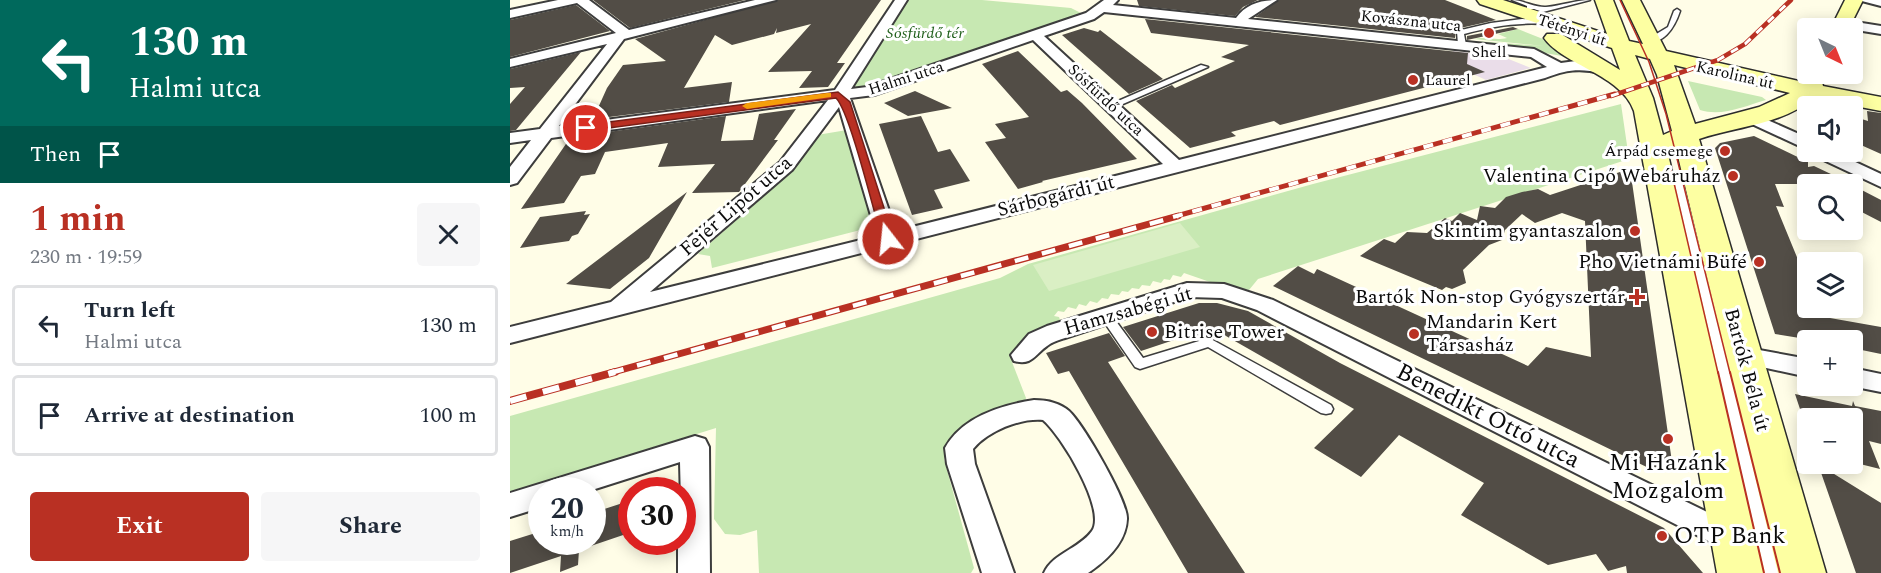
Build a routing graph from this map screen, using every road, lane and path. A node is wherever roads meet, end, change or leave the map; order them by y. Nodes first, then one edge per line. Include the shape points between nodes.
1 (574, 0) edge
2 (581, 0) edge
3 (770, 0) edge
4 (901, 0) edge
5 (1271, 0) edge
6 (1468, 0) edge
7 (1486, 0) edge
8 (1587, 0) edge
9 (1631, 0) edge
10 (1854, 0) edge
11 (1864, 0) edge
12 (1881, 2) edge
13 (1108, 4) edge
14 (1606, 7) edge
15 (1677, 11) dead end
16 (510, 14) edge
17 (1526, 14) edge
18 (1845, 18) edge
19 (1239, 22) junction
20 (1863, 28) edge
21 (1881, 30) edge
22 (1035, 35) junction
23 (623, 36) junction
24 (1462, 45) junction
25 (1534, 53) junction
26 (1637, 53) junction
27 (510, 63) edge
28 (1593, 66) junction
29 (1204, 67) dead end
30 (1554, 68) junction
31 (1809, 88) edge
32 (838, 95) junction
33 (1822, 96) edge
34 (1642, 98) junction
35 (1881, 104) edge
36 (1113, 105) junction
37 (1863, 111) edge
38 (1881, 114) edge
39 (1748, 116) junction
40 (544, 133) junction
41 (1685, 135) junction
42 (510, 138) edge
43 (1797, 140) edge
44 (1842, 162) edge
45 (1175, 166) junction
46 (1671, 167) junction
47 (510, 178) edge
48 (1881, 181) edge
49 (888, 239) junction
50 (1241, 295) joint
51 (616, 309) junction
52 (1106, 316) junction
53 (510, 335) edge
54 (1023, 355) dead end
55 (1743, 355) junction
56 (1797, 366) edge
57 (1863, 379) edge
58 (1881, 383) edge
59 (1326, 409) dead end
60 (598, 477) edge
61 (528, 499) edge
62 (510, 505) edge
63 (1738, 556) edge
64 (694, 573) edge
65 (998, 573) edge
66 (1060, 573) edge
67 (1772, 573) edge
68 (1802, 573) edge

1 - 16 street
2 - 23 street
3 - 23 street
4 - 32 street, Fejér Lipót utca
5 - 19 street via 1246,13
6 - 17 main road, Tétényi út
7 - 17 main road, Tétényi út
8 - 17 lane
9 - 26 main road, Bartók Béla út
10 - 18 main road
11 - 12 street
13 - 19 street, Kovászna utca
13 - 22 street, Halmi utca via 1090,16
14 - 17 main road via 1582,25
14 - 26 main road, Bartók Béla út
15 - 26 lane via 1671,28
17 - 24 lane via 1460,33
17 - 26 main road, Tétényi út
17 - 26 main road, Tétényi út
17 - 28 main road, Tétényi út
19 - 24 street, Kovászna utca
20 - 21 street
22 - 32 street, Halmi utca via 869,92
22 - 36 street, Sósfürdő utca
23 - 27 street
23 - 40 street
24 - 25 street, Kovászna utca
25 - 28 street, Kovászna utca
25 - 30 street via 1554,63
26 - 31 main road, Karolina út
26 - 34 main road, Bartók Béla út
26 - 41 main road, Bartók Béla út
28 - 30 street, Sárbogárdi út
28 - 34 main road, Tétényi út
29 - 36 lane
30 - 45 street, Sárbogárdi út via 1540,75
31 - 33 main road, Karolina út
31 - 35 main road, Karolina út
31 - 39 main road
32 - 40 street, Halmi utca
32 - 49 street via 845,102
32 - 51 street, Fejér Lipót utca via 771,181
34 - 46 main road, Bartók Béla út
36 - 45 street, Sósfürdő utca
37 - 38 main road
39 - 41 main road
39 - 43 street
40 - 42 street, Halmi utca
40 - 47 street
41 - 46 main road, Bartók Béla út
44 - 48 street
45 - 49 street, Sárbogárdi út
46 - 55 main road, Bartók Béla út
46 - 63 main road, Bartók Béla út
46 - 67 lane, Bartók Béla út
49 - 51 street, Sárbogárdi út
50 - 52 street, Hamzsabégi út via 1187,290
50 - 63 street, Benedikt Ottó utca
51 - 53 street, Sárbogárdi út
52 - 54 street, Hamzsabégi út via 1038,340
52 - 59 lane via 1140,364 1209,342
55 - 56 street
55 - 68 main road, Bartók Béla út
57 - 58 street
60 - 64 street via 695,447
61 - 62 street
65 - 66 street via 959,448 964,438 981,426 1041,410 1053,413 1066,425 1113,515 1108,536 1097,549

